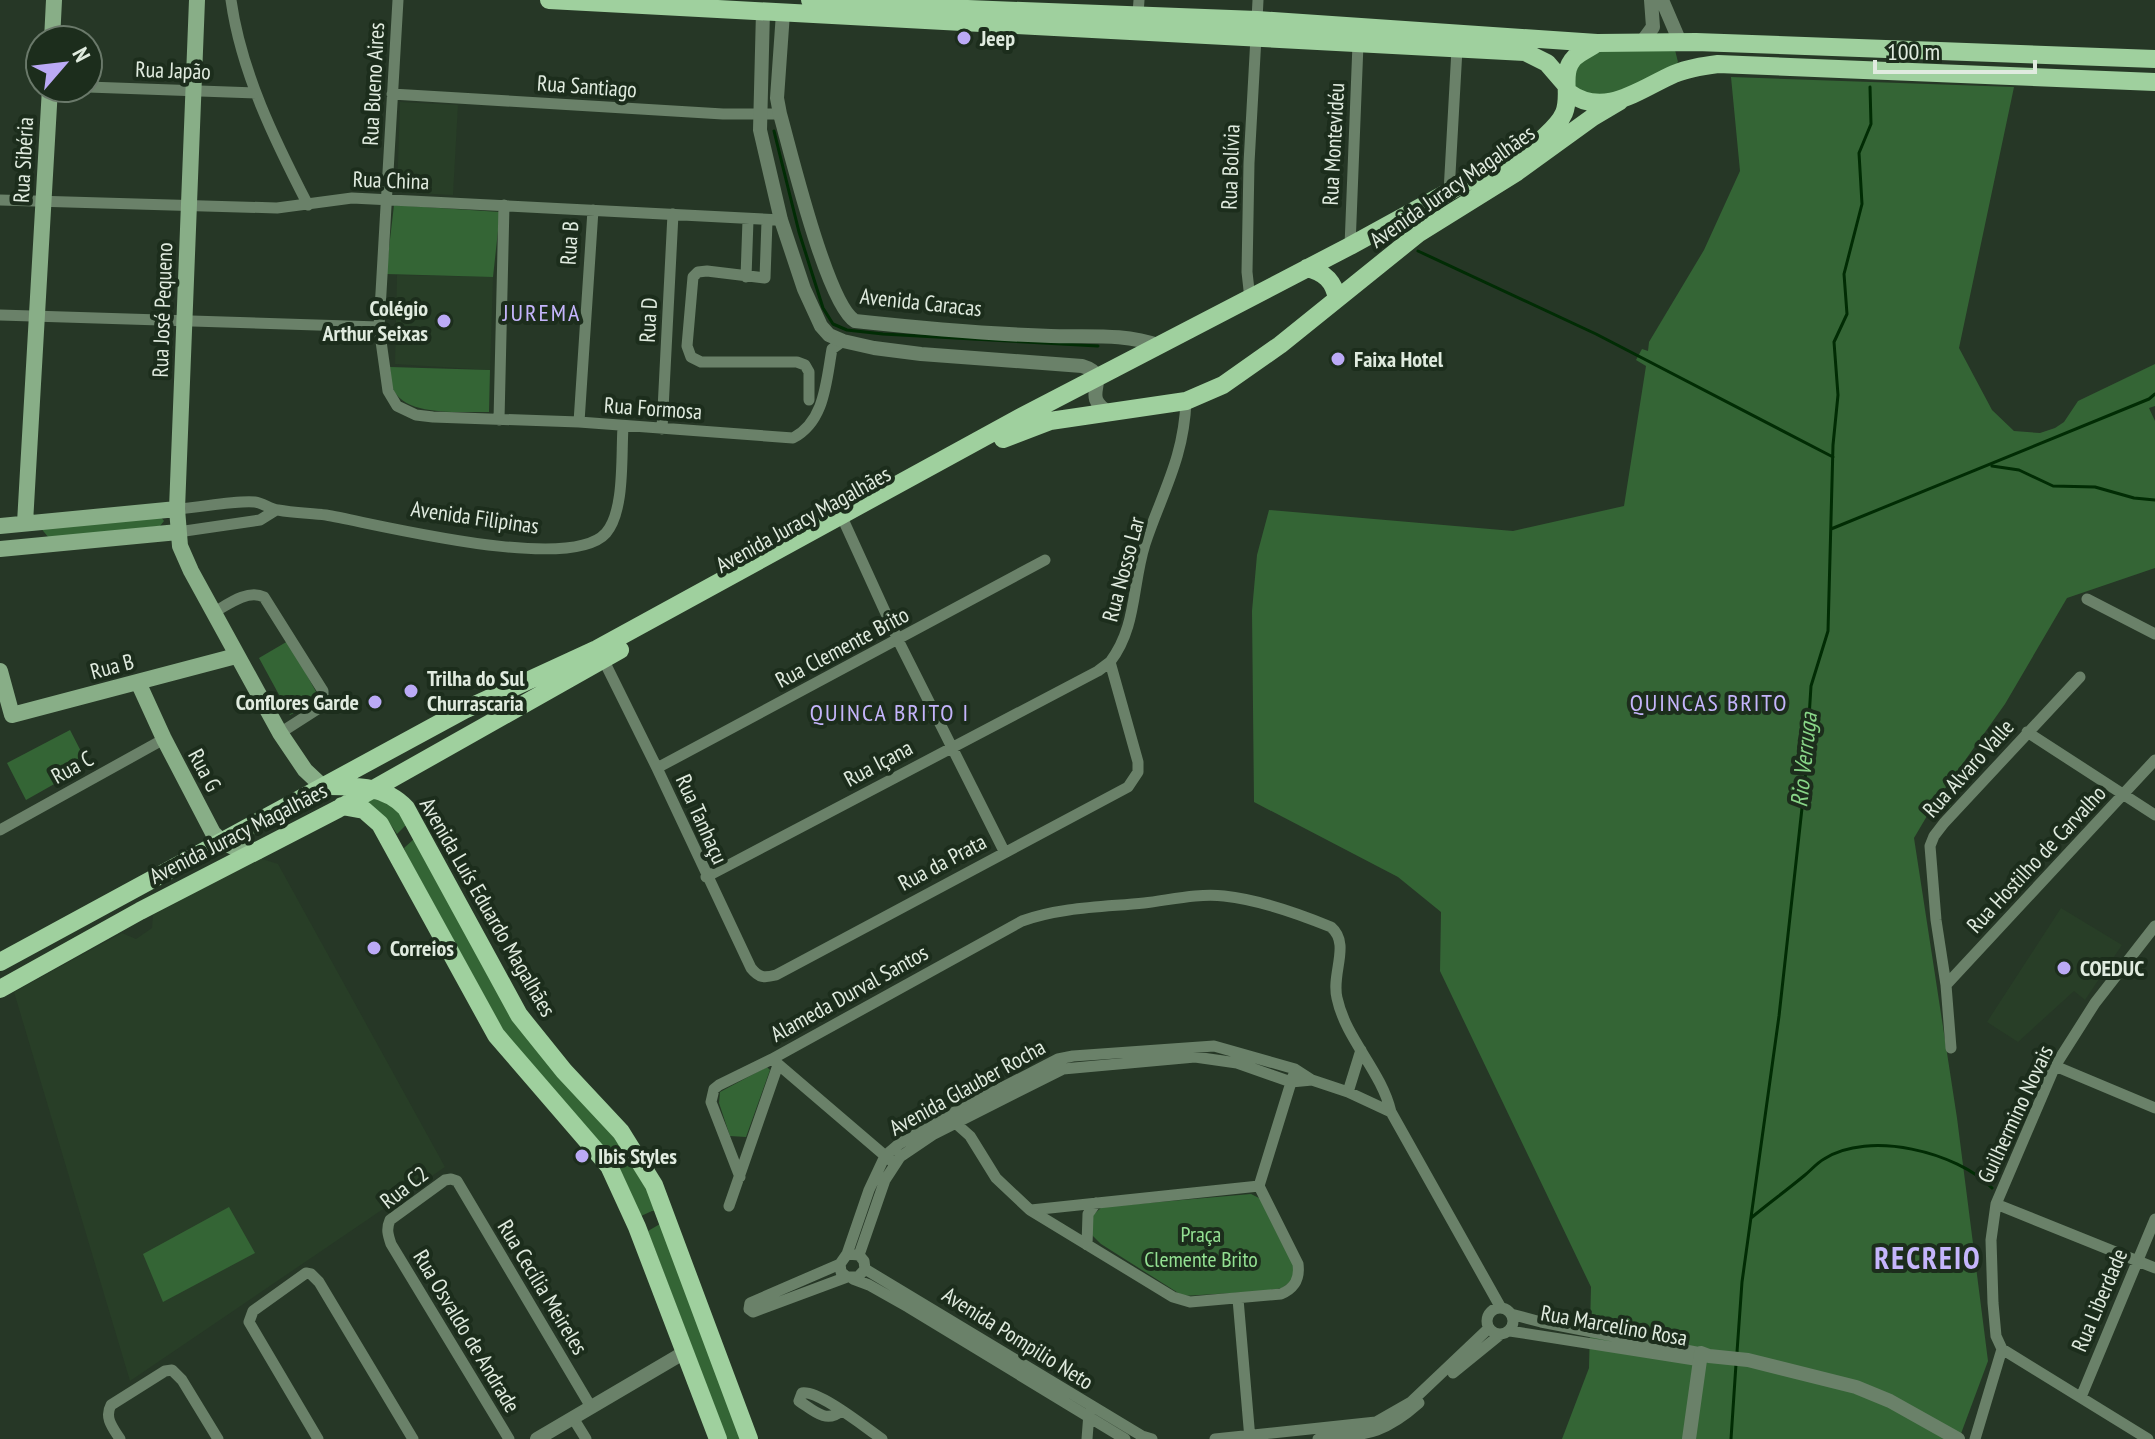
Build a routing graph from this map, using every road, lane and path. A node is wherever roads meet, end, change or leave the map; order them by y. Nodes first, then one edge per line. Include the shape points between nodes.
1 (54, 0) edge
2 (197, 0) edge
3 (231, 0) edge
4 (398, 0) edge
5 (549, 0) edge
6 (810, 0) edge
7 (1258, 0) edge
8 (1651, 0) edge
9 (1662, 0) edge
10 (889, 3) edge
11 (1008, 5) edge
12 (1139, 7) edge
13 (763, 11) junction
14 (783, 13) junction
15 (53, 24) edge
16 (1257, 29) junction
17 (1642, 42) junction
18 (1680, 42) junction
19 (1597, 43) junction
20 (1358, 44) junction
21 (1457, 49) junction
22 (2155, 59) edge
23 (2155, 82) edge
24 (104, 88) edge
25 (1567, 88) junction
26 (192, 91) junction
27 (256, 93) junction
28 (392, 94) junction
29 (1620, 101) junction
30 (49, 104) edge
31 (759, 114) junction
32 (780, 114) junction
33 (1449, 192) junction
34 (387, 199) junction
35 (0, 200) edge
36 (43, 201) junction
37 (308, 205) junction
38 (504, 205) junction
39 (188, 207) junction
40 (593, 210) junction
41 (673, 214) junction
42 (748, 220) junction
43 (774, 220) junction
44 (1350, 246) junction
45 (1307, 268) junction
46 (746, 277) junction
47 (1250, 299) junction
48 (1337, 299) junction
49 (0, 315) edge
50 (36, 316) junction
51 (184, 321) junction
52 (379, 327) junction
53 (843, 341) junction
54 (1161, 346) junction
55 (1099, 379) junction
56 (809, 400) dead end
57 (1186, 401) junction
58 (397, 406) joint
59 (1109, 412) junction
60 (499, 420) junction
61 (579, 422) junction
62 (623, 427) junction
63 (662, 429) junction
64 (177, 509) junction
65 (276, 510) junction
66 (843, 519) junction
67 (25, 523) junction
68 (0, 526) edge
69 (178, 532) junction
70 (0, 541) edge
71 (47, 543) junction
72 (0, 549) edge
73 (1045, 560) dead end
74 (2087, 599) dead end
75 (213, 613) junction
76 (2155, 634) edge
77 (898, 640) junction
78 (236, 656) junction
79 (603, 659) junction
80 (1110, 662) junction
81 (0, 671) edge
82 (2080, 677) dead end
83 (138, 682) junction
84 (509, 689) junction
85 (519, 709) junction
86 (6, 717) edge
87 (2027, 732) junction
88 (280, 733) junction
89 (164, 739) junction
90 (952, 747) junction
91 (2155, 760) edge
92 (657, 768) junction
93 (409, 769) junction
94 (322, 786) junction
95 (374, 789) junction
96 (2124, 794) junction
97 (342, 806) junction
98 (406, 808) junction
99 (2155, 815) edge
100 (0, 830) edge
101 (420, 835) junction
102 (221, 841) junction
103 (258, 851) junction
104 (395, 851) junction
105 (1004, 851) junction
106 (706, 877) junction
107 (131, 888) junction
108 (140, 911) junction
109 (2155, 926) edge
110 (0, 962) edge
111 (776, 975) joint
112 (1946, 985) junction
113 (0, 989) edge
114 (1951, 1048) dead end
115 (1361, 1050) junction
116 (775, 1062) junction
117 (2055, 1066) junction
118 (1295, 1069) junction
119 (1312, 1080) junction
120 (1291, 1082) junction
121 (1348, 1092) junction
122 (2155, 1108) edge
123 (1391, 1112) junction
124 (952, 1120) junction
125 (890, 1160) junction
126 (740, 1177) junction
127 (1259, 1186) junction
128 (461, 1188) joint
129 (1096, 1203) junction
130 (1996, 1204) junction
131 (729, 1206) dead end
132 (1030, 1210) junction
133 (667, 1219) junction
134 (2155, 1219) edge
135 (637, 1227) junction
136 (391, 1244) joint
137 (1087, 1245) junction
138 (849, 1258) junction
139 (2137, 1262) junction
140 (2155, 1268) edge
141 (865, 1269) junction
142 (850, 1278) junction
143 (1238, 1299) junction
144 (1506, 1311) junction
145 (1489, 1328) junction
146 (1505, 1332) junction
147 (2002, 1349) junction
148 (685, 1352) junction
149 (1708, 1357) junction
150 (2081, 1397) junction
151 (1087, 1404) junction
152 (591, 1407) junction
153 (841, 1411) dead end
154 (573, 1418) junction
155 (1089, 1419) junction
156 (1250, 1438) edge
157 (120, 1439) edge
158 (218, 1439) edge
159 (318, 1439) edge
160 (413, 1439) edge
161 (509, 1439) edge
162 (537, 1439) edge
163 (586, 1439) edge
164 (718, 1439) edge
165 (749, 1439) edge
166 (882, 1439) edge
167 (1087, 1439) edge
168 (1125, 1439) edge
169 (1152, 1439) edge
170 (1215, 1439) edge
171 (1318, 1439) edge
172 (1689, 1439) edge
173 (1958, 1439) edge
174 (1975, 1439) edge
175 (2148, 1439) edge

1 - 15 main road
2 - 26 main road, Rua José Pequeno
3 - 27 street
4 - 28 street, Rua Bueno Aires
5 - 13 main road
6 - 10 main road
7 - 16 street, Rua Bolívia
8 - 17 street via 1653,27
9 - 18 street
10 - 11 main road
11 - 12 main road
12 - 16 main road
13 - 14 main road
13 - 31 street
14 - 16 main road
14 - 32 street, Avenida Caracas
16 - 19 main road
16 - 20 main road
16 - 47 street, Rua Bolívia via 1249,163
17 - 18 main road
17 - 19 main road
18 - 22 main road
19 - 25 main road, Avenida Juracy Magalhães via 1575,58 1566,72
20 - 21 main road
20 - 44 street, Rua Montevidéu
21 - 25 main road via 1525,52 1547,63
21 - 33 street
23 - 29 main road, Avenida Juracy Magalhães via 1718,64 1677,73
24 - 26 street, Rua Japão
25 - 29 main road via 1577,99 1592,103
25 - 33 main road, Avenida Juracy Magalhães via 1560,121 1539,142
26 - 27 street, Rua Japão
26 - 39 main road, Rua José Pequeno
27 - 37 street
28 - 31 street, Rua Santiago
28 - 34 street, Rua Bueno Aires
29 - 48 main road, Avenida Juracy Magalhães via 1419,233
30 - 36 main road, Rua Sibéria
31 - 32 street, Rua Santiago
31 - 43 street
32 - 54 street, Avenida Caracas via 830,283 843,311 855,321 1134,337
33 - 44 main road, Avenida Juracy Magalhães
34 - 37 street, Rua China
34 - 38 street, Rua China
34 - 52 street, Rua Bueno Aires
35 - 36 street, Rua China
36 - 39 street, Rua China
36 - 50 main road, Rua Sibéria
37 - 39 street, Rua China
38 - 40 street, Rua China
38 - 60 street
39 - 51 main road, Rua José Pequeno
40 - 41 street, Rua China
40 - 61 street, Rua B
41 - 42 street, Rua China
41 - 63 street, Rua D
42 - 43 street, Rua China
42 - 46 street
43 - 46 street via 765,278
43 - 53 street via 821,326
44 - 45 main road, Avenida Juracy Magalhães
45 - 47 main road, Avenida Juracy Magalhães
45 - 48 main road via 1326,277
46 - 56 street via 707,271 693,277 687,346 691,357 701,362 797,362 809,372
47 - 54 main road, Avenida Juracy Magalhães
48 - 57 main road, Avenida Juracy Magalhães via 1240,375
49 - 50 street
50 - 51 street
50 - 67 main road, Rua Sibéria
51 - 52 street
51 - 64 main road, Rua José Pequeno
52 - 58 street, Rua Bueno Aires via 388,391
53 - 55 street via 921,354 1082,366
53 - 63 street, Rua Formosa via 832,349 813,422 793,438
54 - 55 main road, Avenida Juracy Magalhães
55 - 59 street via 1095,399
55 - 66 main road, Avenida Juracy Magalhães via 1008,424
57 - 59 main road, Avenida Juracy Magalhães
57 - 80 street, Rua Nosso Lar via 1180,452 1146,544 1130,626
58 - 60 street, Rua Formosa via 416,415
59 - 66 main road, Avenida Juracy Magalhães via 1017,432
60 - 61 street, Rua Formosa
61 - 62 street, Rua Formosa
62 - 63 street, Rua Formosa
62 - 65 street, Avenida Filipinas via 617,512 606,533 579,545 480,545
64 - 65 street, Avenida Filipinas via 255,502
64 - 67 main road, Avenida Filipinas
64 - 69 main road, Rua José Pequeno
65 - 69 street, Avenida Filipinas via 260,520
66 - 77 street
66 - 79 main road, Avenida Juracy Magalhães
66 - 84 main road, Avenida Juracy Magalhães via 597,649
67 - 68 main road, Avenida Filipinas
67 - 70 main road
67 - 71 main road
69 - 71 main road, Avenida Filipinas
69 - 75 main road, Rua José Pequeno via 184,557
71 - 72 main road, Avenida Filipinas
73 - 77 street, Rua Clemente Brito
74 - 76 street
75 - 78 main road, Rua José Pequeno
75 - 88 street via 250,595 264,597 323,691 319,708
77 - 90 street
77 - 92 street, Rua Clemente Brito
78 - 83 main road, Rua B
78 - 88 main road, Rua José Pequeno
79 - 85 main road, Avenida Juracy Magalhães
79 - 92 street, Rua Tanhaçu
80 - 90 street, Rua Içana
80 - 105 street, Rua da Prata via 1138,772 1128,787
81 - 86 main road
82 - 87 street, Rua Alvaro Valle
83 - 86 main road, Rua B
83 - 89 main road, Rua G
84 - 85 main road
84 - 94 main road, Avenida Juracy Magalhães
85 - 93 main road, Avenida Juracy Magalhães
87 - 96 street
87 - 112 street, Rua Alvaro Valle via 1931,841
88 - 94 main road, Rua José Pequeno
89 - 100 street, Rua C
89 - 102 main road, Rua G
90 - 105 street
90 - 106 street, Rua Içana
91 - 96 street, Rua Hostilho de Carvalho
92 - 106 street, Rua Tanhaçu
93 - 95 main road, Avenida Juracy Magalhães
93 - 98 main road
94 - 95 main road
94 - 102 main road, Avenida Juracy Magalhães
95 - 97 main road, Avenida Juracy Magalhães
95 - 98 main road, Avenida Luís Eduardo Magalhães
96 - 99 street
96 - 112 street, Rua Hostilho de Carvalho
97 - 103 main road, Avenida Juracy Magalhães
97 - 104 main road via 372,816
98 - 101 main road, Avenida Luís Eduardo Magalhães
101 - 104 main road via 409,835
101 - 133 main road, Avenida Luís Eduardo Magalhães via 519,1015 621,1132 654,1185
102 - 103 main road
102 - 107 main road, Avenida Juracy Magalhães
103 - 108 main road, Avenida Juracy Magalhães
104 - 135 main road via 496,1035 609,1166
105 - 111 street, Rua da Prata
106 - 111 street, Rua Tanhaçu via 751,968 765,978
107 - 108 main road via 142,898
107 - 110 main road, Avenida Juracy Magalhães
108 - 113 main road, Avenida Juracy Magalhães
109 - 117 street, Guilhermino Novais via 2095,1003
112 - 114 street, Rua Alvaro Valle
115 - 116 street, Alameda Durval Santos via 1337,997 1342,949 1337,932 1286,910 1222,896 1052,912 1022,921
115 - 121 street
115 - 123 street via 1385,1090
116 - 125 street, Alameda Durval Santos
116 - 126 street
116 - 126 street via 719,1085 711,1095
117 - 122 street
117 - 130 street, Guilhermino Novais
118 - 119 street, Avenida Glauber Rocha
118 - 120 street
118 - 124 street, Avenida Glauber Rocha via 1214,1046 1073,1056 1058,1059
119 - 120 street, Avenida Glauber Rocha
119 - 121 street, Avenida Glauber Rocha
120 - 124 street, Avenida Glauber Rocha via 1237,1063 1195,1057 1075,1067
120 - 127 street
121 - 123 street, Avenida Glauber Rocha
123 - 144 street
124 - 125 street, Avenida Glauber Rocha
124 - 132 street via 970,1136 996,1178
125 - 138 street, Avenida Glauber Rocha via 869,1190
126 - 131 street
127 - 129 street
127 - 143 street via 1300,1273 1292,1289 1281,1294
128 - 136 street, Rua C2 via 457,1181 445,1180 390,1220
128 - 152 street, Rua Cecília Meireles
129 - 132 street
129 - 137 street via 1088,1214
130 - 139 street
130 - 147 street, Guilhermino Novais via 1993,1303
132 - 137 street
133 - 135 main road via 649,1218
133 - 165 main road, Avenida Luís Eduardo Magalhães
134 - 139 street, Rua Liberdade
135 - 148 main road
136 - 161 street, Rua Osvaldo de Andrade
137 - 143 street via 1173,1297 1190,1302
138 - 141 street via 864,1261
138 - 142 street via 841,1272
138 - 142 street via 750,1303 749,1309 753,1312
139 - 140 street
139 - 150 street, Rua Liberdade
141 - 142 street
141 - 151 street, Avenida Pompilio Neto
142 - 155 street, Avenida Pompilio Neto via 908,1307
143 - 156 street
144 - 145 street via 1489,1315
144 - 146 street via 1513,1323
144 - 149 street, Rua Marcelino Rosa
145 - 146 street
145 - 156 street via 1411,1402 1383,1420
146 - 149 street, Rua Marcelino Rosa
146 - 171 street via 1399,1421 1372,1433
147 - 150 street
147 - 174 street
148 - 152 street
148 - 164 main road
149 - 172 street
149 - 173 street, Rua Marcelino Rosa via 1748,1360 1856,1387
150 - 175 street
151 - 155 street
151 - 169 street, Avenida Pompilio Neto
152 - 154 street
153 - 166 street
154 - 162 street
154 - 163 street
155 - 167 street
155 - 168 street, Avenida Pompilio Neto
156 - 170 street
157 - 158 street via 107,1411 111,1405 172,1370
159 - 160 street via 249,1317 301,1276 311,1274

